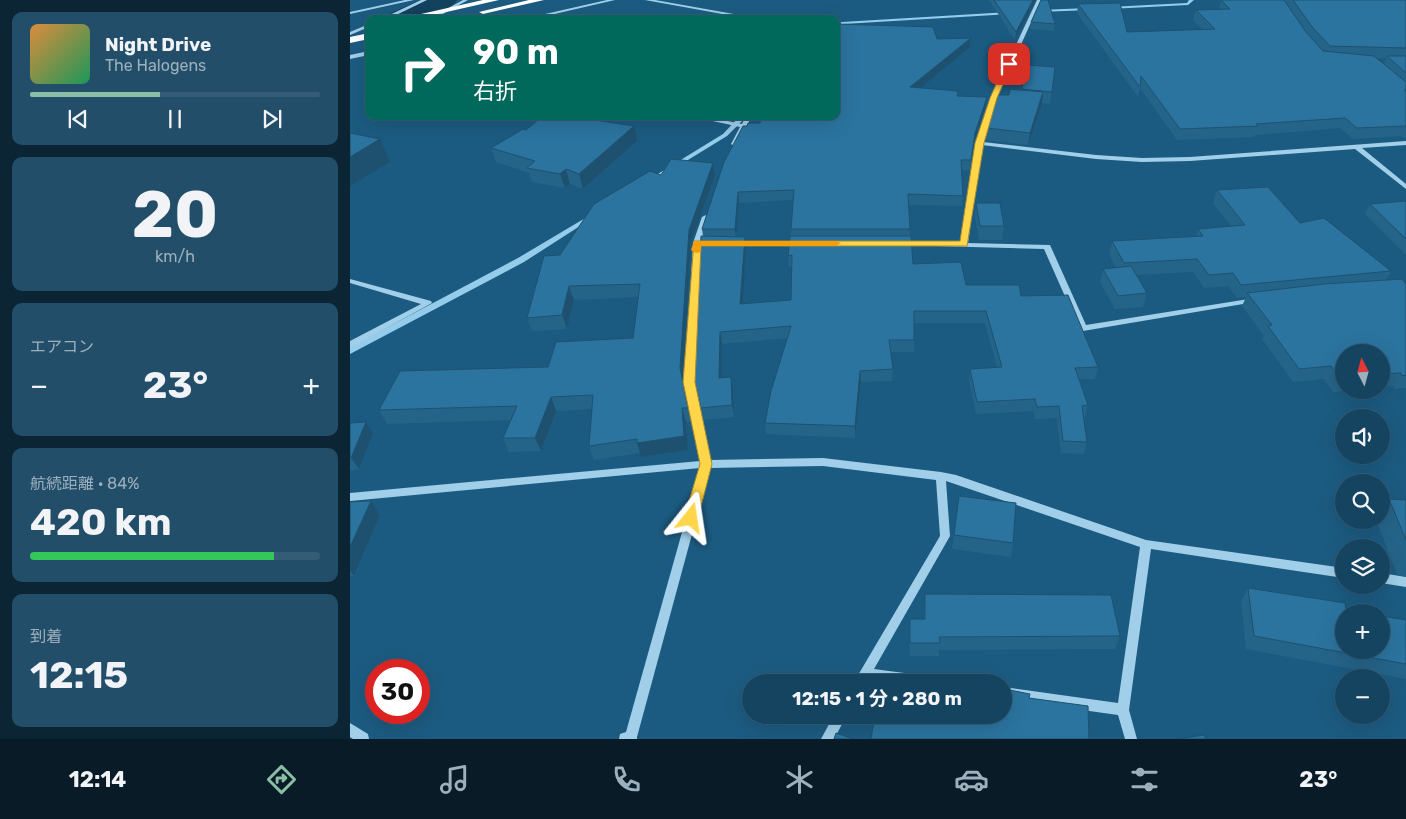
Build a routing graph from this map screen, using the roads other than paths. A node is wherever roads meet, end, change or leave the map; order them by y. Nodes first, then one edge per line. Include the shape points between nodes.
1 (412, 0) edge
2 (425, 0) edge
3 (494, 0) edge
4 (540, 0) edge
5 (613, 0) edge
6 (647, 0) edge
7 (1038, 0) edge
8 (469, 2) edge
9 (350, 13) edge
10 (392, 15) edge
11 (419, 15) edge
12 (439, 15) edge
13 (469, 15) edge
14 (544, 15) edge
15 (736, 15) edge
16 (365, 27) edge
17 (365, 28) edge
18 (350, 30) edge
19 (350, 34) edge
20 (365, 37) edge
21 (350, 40) edge
22 (365, 53) edge
23 (360, 55) joint
24 (350, 57) edge
25 (713, 120) edge
26 (746, 120) edge
27 (742, 126) junction
28 (980, 143) junction
29 (1406, 143) edge
30 (1356, 146) junction
31 (730, 153) edge
32 (1406, 187) edge
33 (709, 207) edge
34 (697, 243) junction
35 (707, 243) edge
36 (726, 243) edge
37 (806, 243) edge
38 (895, 243) edge
39 (964, 244) junction
40 (350, 281) edge
41 (1262, 299) edge
42 (350, 345) edge
43 (706, 464) junction
44 (940, 476) junction
45 (350, 497) edge
46 (1146, 544) junction
47 (1335, 572) edge
48 (1390, 579) edge
49 (1406, 582) edge
50 (864, 674) edge
51 (1012, 694) edge
52 (1123, 710) junction
53 (836, 724) edge
54 (350, 729) edge
55 (363, 739) edge
56 (625, 739) edge
57 (827, 739) edge
58 (1131, 739) edge

1 - 9 street
2 - 10 street
3 - 8 highway
4 - 13 highway
5 - 14 street
6 - 15 street
7 - 28 street via 994,98
8 - 11 highway
8 - 12 street
16 - 18 highway
17 - 19 street
20 - 21 highway
22 - 23 street
23 - 24 street
25 - 27 street
26 - 27 street
27 - 31 street
28 - 30 street via 1142,160 1190,160
28 - 39 street
29 - 30 street
30 - 32 street
33 - 34 street
34 - 35 street
34 - 43 street via 689,382
36 - 37 street
38 - 39 street
39 - 41 street via 1046,247 1083,328
40 - 42 street via 428,303
43 - 44 street via 823,462
43 - 45 street
43 - 56 street via 631,736
44 - 46 street
44 - 50 street via 944,536
46 - 47 street
46 - 52 street
48 - 49 street
51 - 52 street
52 - 58 street
53 - 57 street
54 - 55 street

